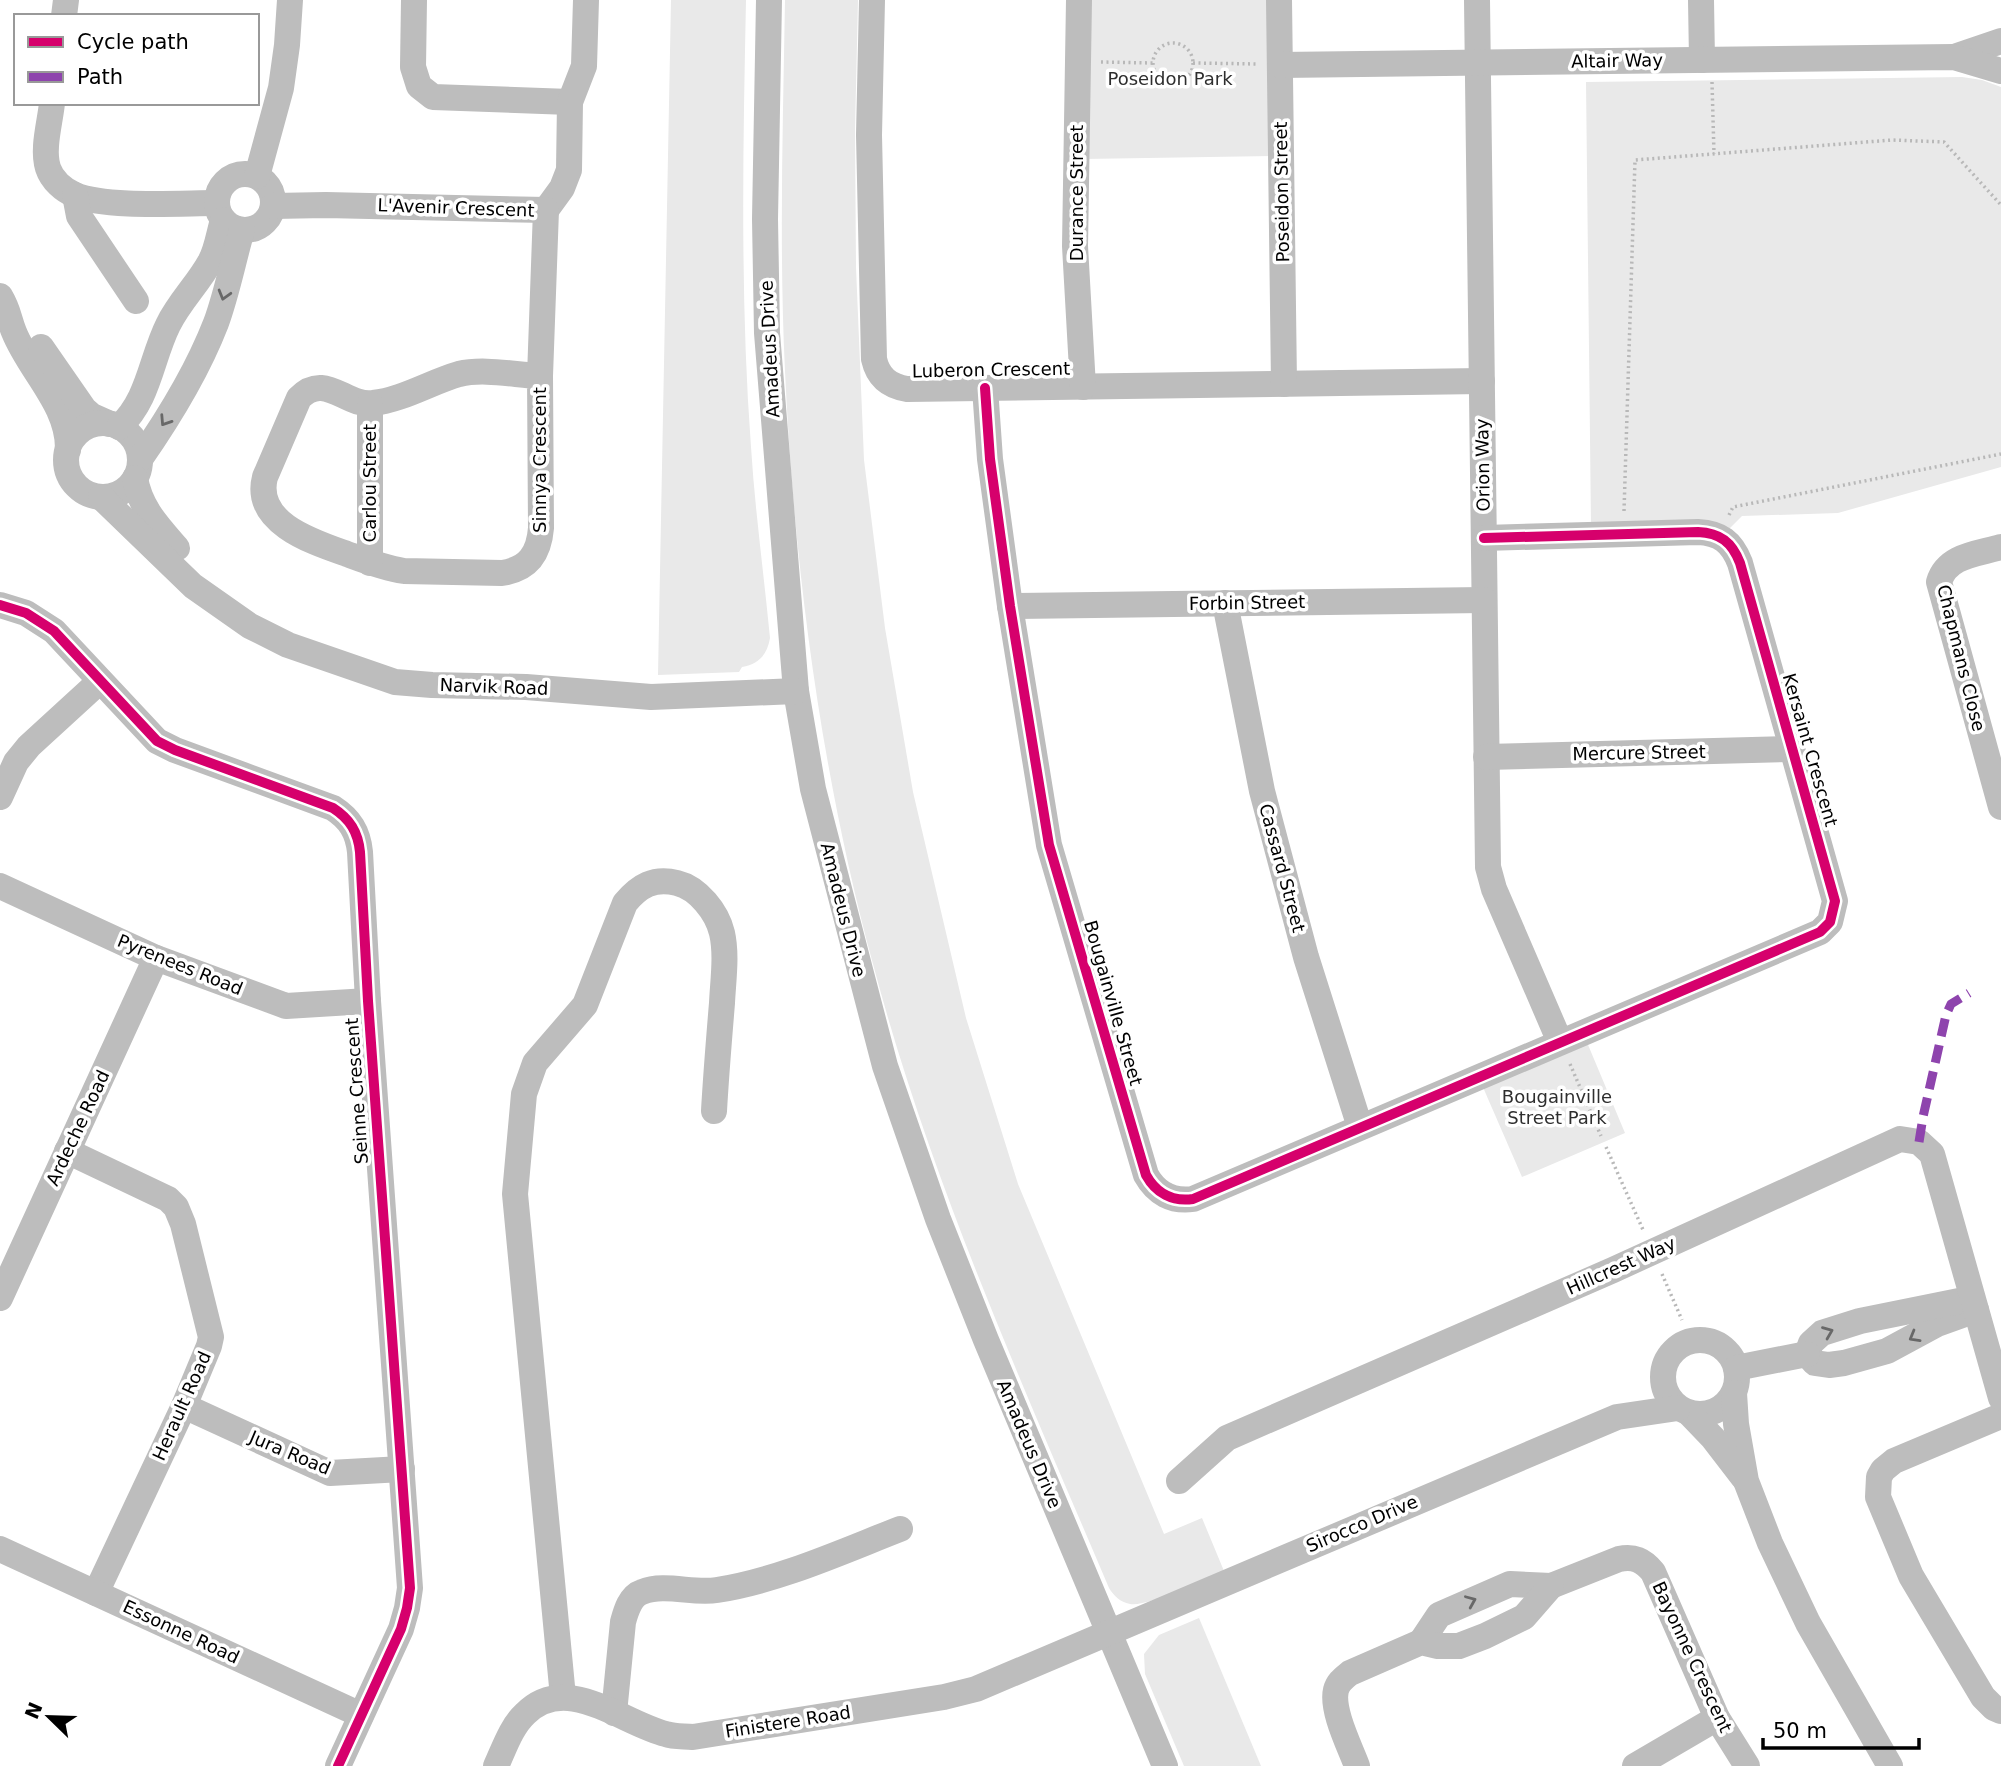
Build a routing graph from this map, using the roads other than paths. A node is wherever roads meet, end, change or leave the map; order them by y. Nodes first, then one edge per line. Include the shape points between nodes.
1 (290, 0) edge
2 (414, 0) edge
3 (586, 0) edge
4 (769, 0) edge
5 (872, 0) edge
6 (1079, 0) edge
7 (1279, 0) edge
8 (1477, 0) edge
9 (1701, 0) edge
10 (2001, 41) edge
11 (1954, 57) junction
12 (1707, 60) junction
13 (1478, 63) junction
14 (1280, 65) junction
15 (2001, 71) edge
16 (570, 102) junction
17 (52, 105) edge
18 (257, 176) junction
19 (75, 195) junction
20 (273, 206) junction
21 (546, 210) junction
22 (227, 218) junction
23 (136, 301) dead end
24 (5, 304) edge
25 (154, 368) junction
26 (540, 376) junction
27 (1482, 381) junction
28 (188, 382) junction
29 (1284, 384) junction
30 (1083, 387) junction
31 (985, 388) junction
32 (370, 404) junction
33 (115, 426) junction
34 (68, 450) junction
35 (137, 468) junction
36 (101, 497) junction
37 (1484, 538) junction
38 (2001, 547) edge
39 (370, 563) junction
40 (213, 598) junction
41 (1484, 600) junction
42 (1225, 603) junction
43 (0, 606) edge
44 (1010, 606) junction
45 (100, 681) junction
46 (796, 691) junction
47 (1791, 749) junction
48 (1486, 757) junction
49 (0, 797) edge
50 (2001, 807) edge
51 (0, 886) edge
52 (156, 958) junction
53 (368, 1001) junction
54 (1560, 1042) junction
55 (713, 1111) dead end
56 (1360, 1127) junction
57 (67, 1151) junction
58 (0, 1298) edge
59 (1974, 1304) junction
60 (1807, 1354) junction
61 (1662, 1375) junction
62 (1735, 1381) junction
63 (2001, 1398) edge
64 (184, 1406) junction
65 (1683, 1411) junction
66 (2001, 1416) edge
67 (1617, 1417) junction
68 (402, 1469) junction
69 (1179, 1481) dead end
70 (1746, 1481) junction
71 (900, 1529) dead end
72 (0, 1549) edge
73 (1551, 1586) junction
74 (96, 1593) junction
75 (1108, 1632) junction
76 (1420, 1642) junction
77 (562, 1697) junction
78 (2001, 1711) edge
79 (614, 1713) junction
80 (361, 1715) junction
81 (1717, 1718) junction
82 (338, 1766) edge
83 (496, 1766) edge
84 (1165, 1766) edge
85 (1357, 1766) edge
86 (1635, 1766) edge
87 (1747, 1766) edge
88 (1890, 1766) edge

1 - 18 street via 281,88
2 - 16 street via 413,67 416,80 433,97
3 - 16 street, L'Avenir Crescent via 584,66
4 - 46 street, Amadeus Drive via 767,333
5 - 31 street, Luberon Crescent via 869,135 876,365 887,382 900,388
6 - 30 street, Durance Street via 1075,246
7 - 14 street, Poseidon Street
8 - 13 street, Orion Way
9 - 12 street
10 - 11 street, Altair Way
11 - 12 street, Altair Way
11 - 15 street, Altair Way
12 - 13 street, Altair Way
13 - 14 street, Altair Way
13 - 27 street, Orion Way
14 - 29 street, Poseidon Street
16 - 21 street, L'Avenir Crescent via 567,178
17 - 19 street via 47,166 54,180
18 - 20 street via 270,188
18 - 22 street via 243,173 228,179 218,194
19 - 22 street
19 - 23 street via 79,216
20 - 21 street, L'Avenir Crescent
20 - 22 street via 256,228
21 - 26 street, Sinnya Crescent
22 - 25 street via 213,257 167,327
22 -> 28 street via 217,320
24 - 33 street via 24,323 84,409
24 - 34 street via 14,331 64,423
25 - 28 street
25 - 33 street via 138,405 129,418
26 - 32 street, Sinnya Crescent via 461,374
26 - 39 street, Sinnya Crescent via 541,528 537,551 528,562 502,573 404,571
27 - 29 street, Luberon Crescent
27 - 37 street, Orion Way
28 -> 35 street
29 - 30 street, Luberon Crescent
30 - 31 street, Luberon Crescent
31 - 44 street, Bougainville Street
32 - 39 street, Carlou Street
32 - 39 street, Sinnya Crescent via 321,388 302,395 262,491 272,512 298,535
33 - 34 street via 87,428
33 - 35 street via 134,440
34 - 36 street via 71,479 84,492
35 - 36 street via 123,491
35 - 40 street, Narvik Road via 141,502 203,577
36 - 40 street, Narvik Road via 193,586
37 - 41 street, Orion Way
37 - 47 street, Kersaint Crescent via 1698,532 1721,536 1731,544 1740,563
38 - 50 street, Chapmans Close via 1953,561 1939,582
40 - 46 street, Narvik Road via 250,626 288,645 395,682 651,696
41 - 42 street, Forbin Street
41 - 48 street, Orion Way
42 - 44 street, Forbin Street
42 - 56 street, Cassard Street via 1262,791 1306,957
43 - 45 street, Seinne Crescent via 45,623
44 - 56 street, Bougainville Street via 1049,845 1151,1185 1170,1198 1193,1199
45 - 49 street via 29,746
45 - 53 street, Seinne Crescent via 144,729 167,746 325,804 347,818 359,843
46 - 75 street, Amadeus Drive via 813,789 885,1066 985,1340
47 - 48 street, Mercure Street
47 - 54 street, Kersaint Crescent via 1835,901 1830,922 1820,932
48 - 54 street, Orion Way via 1489,875
51 - 52 street, Pyrenees Road
52 - 53 street, Pyrenees Road via 286,1006
52 - 57 street, Ardeche Road
53 - 68 street, Seinne Crescent
54 - 56 street, Bougainville Street
55 - 77 street via 722,932 698,894 682,884 651,882 625,902 585,1005 535,1063 524,1094 515,1194
57 - 58 street, Ardeche Road
57 - 64 street, Herault Road via 168,1199 178,1211 211,1337
60 -> 59 street via 1822,1333 1860,1321
59 -> 60 street via 1887,1351 1829,1365 1815,1363
59 - 63 street, Hillcrest Way
59 - 69 street, Hillcrest Way via 1932,1154 1919,1142 1900,1139 1227,1438
60 - 62 street
61 - 62 street via 1672,1352 1682,1344 1707,1340 1729,1352
61 - 65 street via 1669,1399
61 - 67 street, Sirocco Drive
62 - 65 street via 1723,1407 1713,1413
62 - 70 street via 1736,1424
64 - 68 street, Jura Road via 330,1473
64 - 74 street, Herault Road
65 - 67 street, Sirocco Drive
65 - 70 street via 1713,1438
66 - 78 street via 1894,1461 1883,1470 1877,1490 1911,1576 1983,1697
67 - 75 street, Sirocco Drive
68 - 80 street, Seinne Crescent via 410,1588 407,1608
70 - 88 street via 1808,1623
71 - 79 street via 736,1586 714,1591 639,1592 622,1622
72 - 74 street, Essonne Road
76 -> 73 street, Bayonne Crescent via 1439,1615 1510,1584
73 - 76 street, Bayonne Crescent via 1524,1617 1485,1636 1459,1646
73 - 81 street, Bayonne Crescent via 1619,1559 1630,1557 1647,1565
74 - 80 street, Essonne Road
75 - 79 street, Finistere Road via 976,1689 944,1698 693,1737 667,1735
75 - 84 street, Amadeus Drive
76 - 85 street, Bayonne Crescent via 1350,1673 1338,1684 1335,1705
77 - 79 street, Finistere Road via 584,1700
77 - 83 street via 524,1714
80 - 82 street, Seinne Crescent
81 - 86 street
81 - 87 street, Bayonne Crescent

